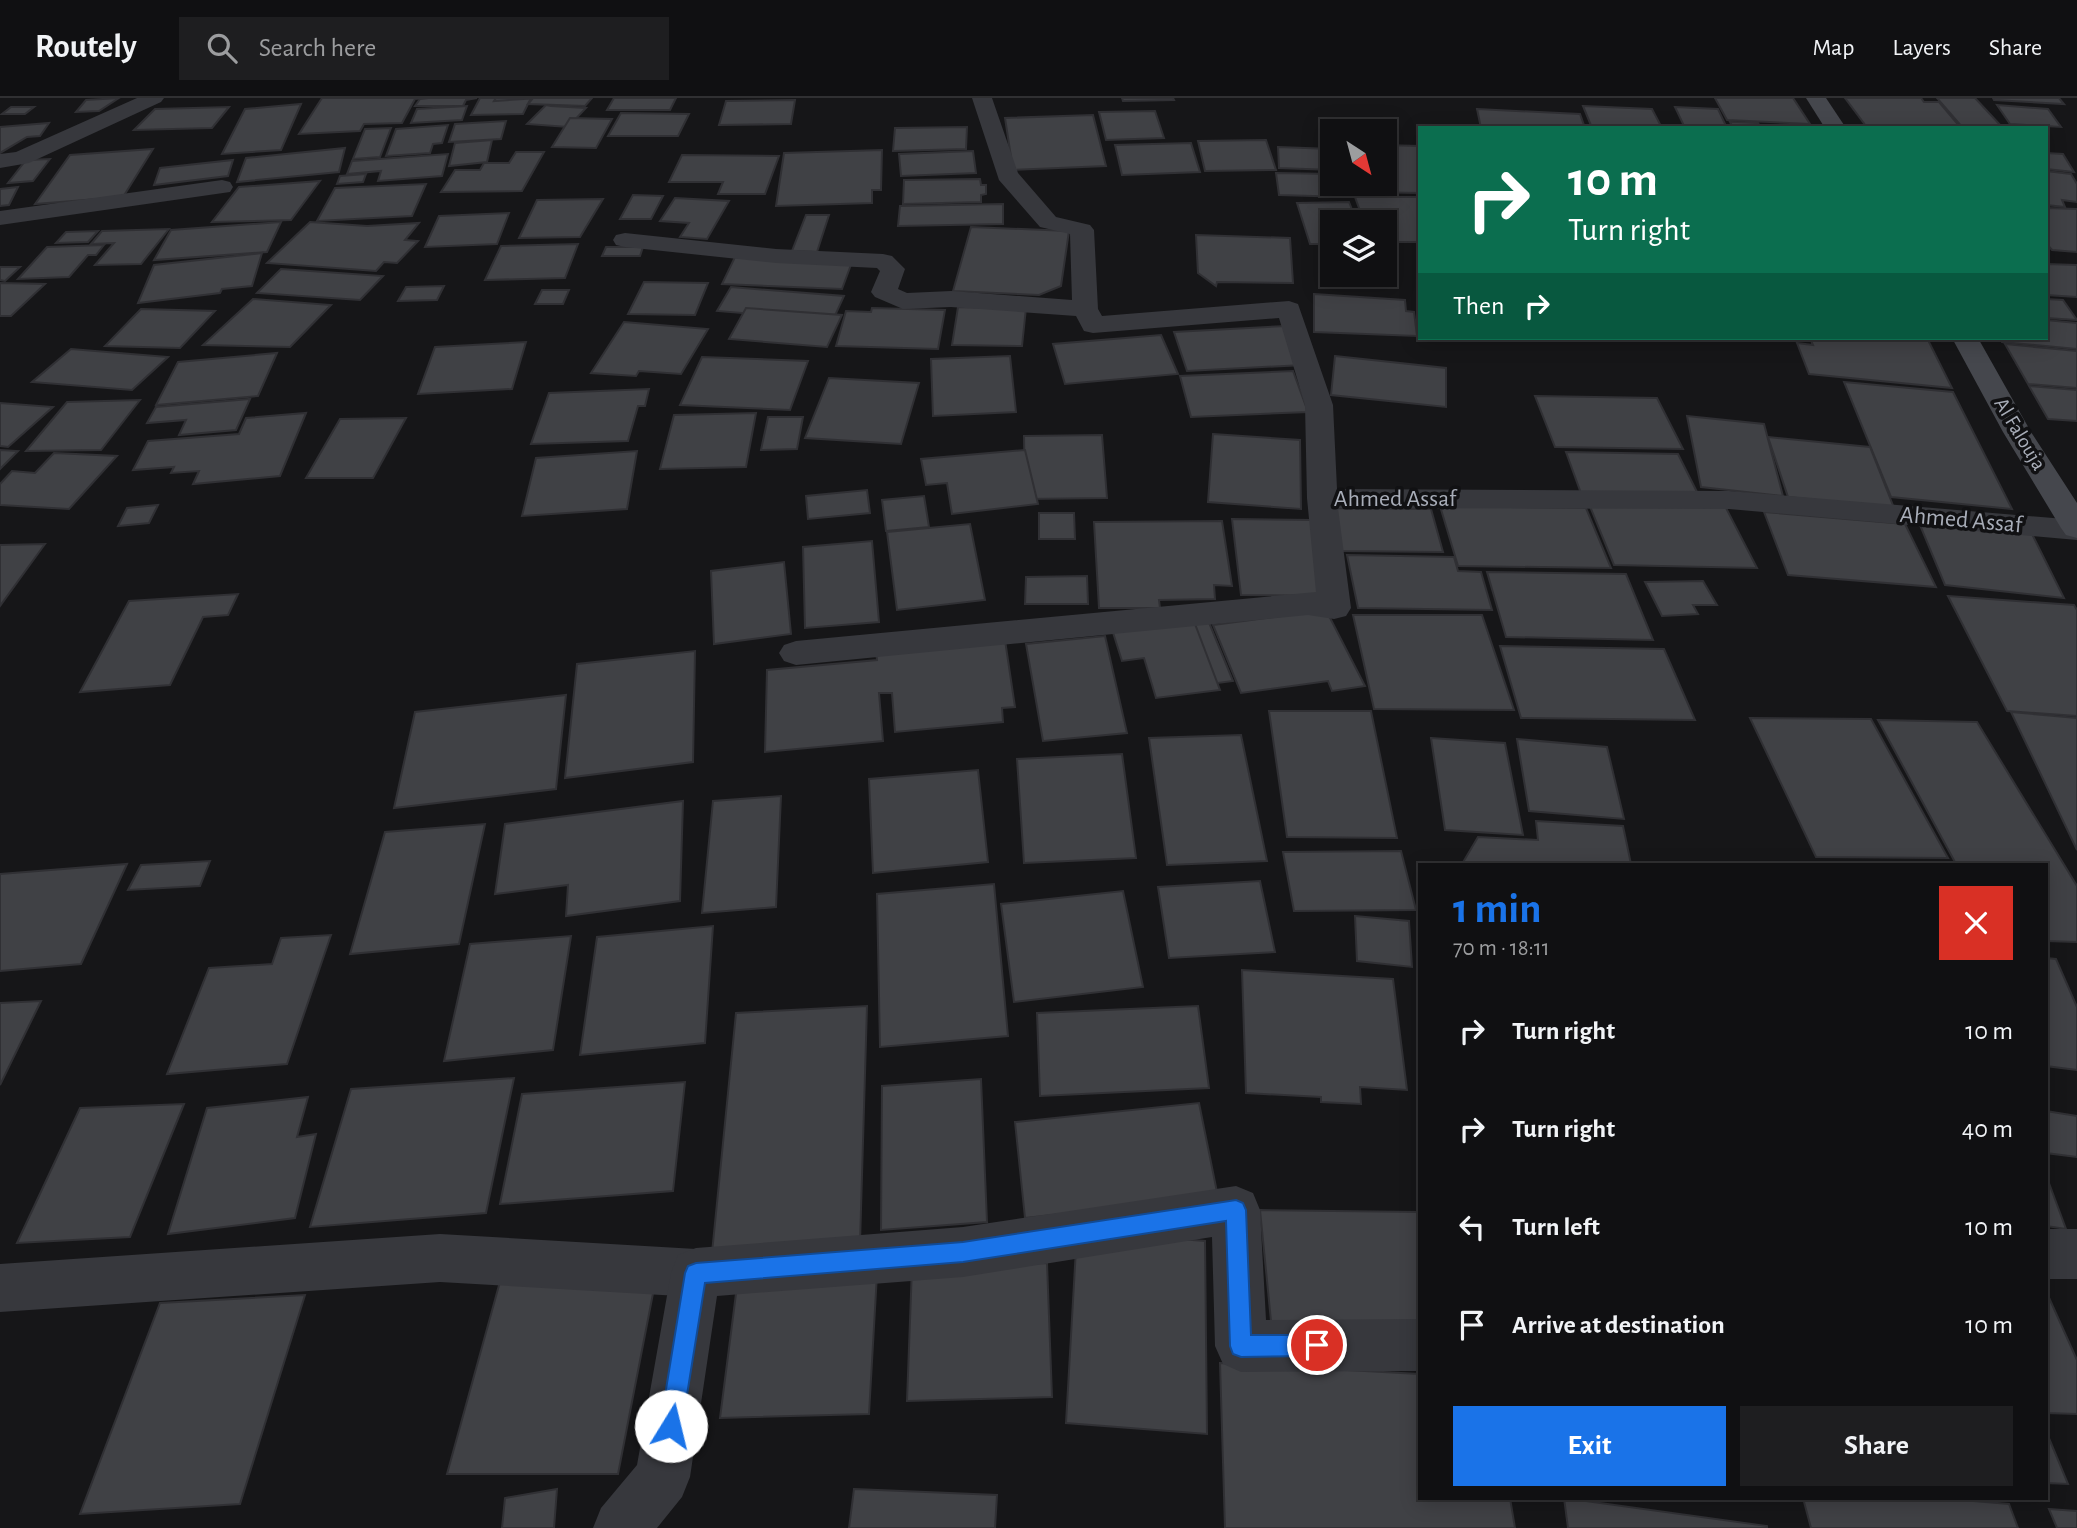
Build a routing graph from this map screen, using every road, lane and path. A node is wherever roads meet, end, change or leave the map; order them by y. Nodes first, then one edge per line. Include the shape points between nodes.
1 (154, 98) edge
2 (982, 98) edge
3 (1816, 98) edge
4 (1835, 126) edge
5 (0, 161) edge
6 (222, 187) dead end
7 (0, 218) edge
8 (625, 240) dead end
9 (1085, 309) junction
10 (1966, 340) edge
11 (1322, 498) junction
12 (2077, 529) edge
13 (796, 653) dead end
14 (2048, 1254) edge
15 (2077, 1254) edge
16 (696, 1273) junction
17 (0, 1288) edge
18 (1418, 1345) edge
19 (621, 1528) edge

1 - 5 street via 20,158
2 - 9 street via 1007,175 1048,222 1082,230
3 - 4 main road
6 - 7 street
8 - 9 street via 776,256 883,261 893,269 884,292 903,302 951,299
9 - 11 street via 1093,325 1289,309 1319,405
10 - 12 main road, Al Falouja
11 - 12 street, Ahmed Assaf via 1729,500
11 - 13 street, Ahmed Assaf via 1334,608 1317,603
14 - 15 street
16 - 17 lane via 440,1258
16 - 18 street via 963,1252 1236,1210 1241,1346
16 - 19 street via 662,1477

